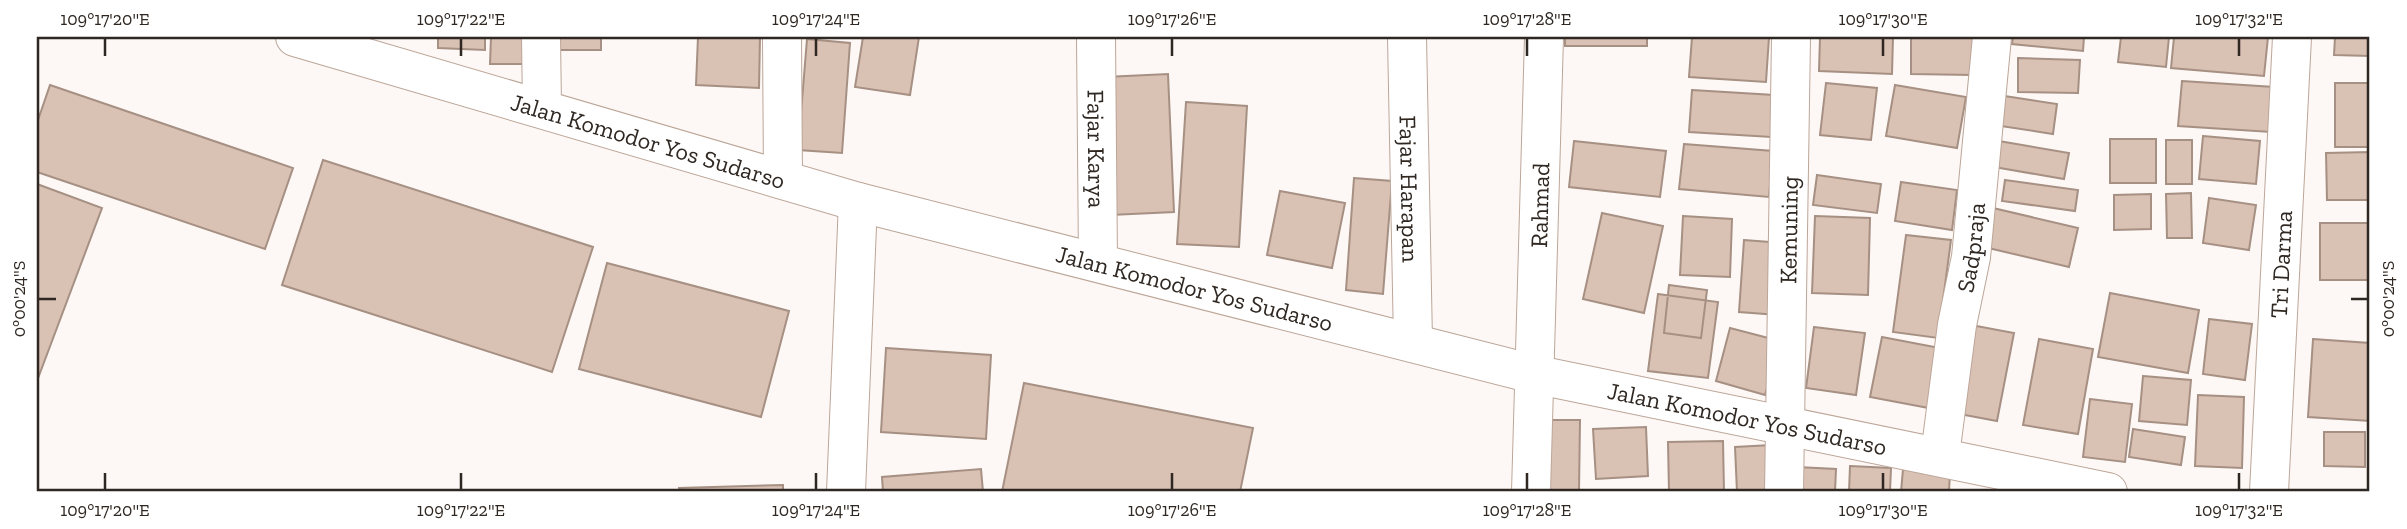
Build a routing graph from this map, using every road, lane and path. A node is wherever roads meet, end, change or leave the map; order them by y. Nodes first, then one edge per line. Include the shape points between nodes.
1 (541, 37) edge
2 (782, 37) edge
3 (1096, 37) edge
4 (1407, 37) edge
5 (1544, 37) edge
6 (1791, 37) edge
7 (1992, 37) edge
8 (2292, 37) edge
9 (316, 40) edge
10 (542, 107) junction
11 (783, 180) junction
12 (858, 202) junction
13 (1098, 262) junction
14 (1413, 341) junction
15 (1533, 374) junction
16 (1786, 424) junction
17 (1940, 455) junction
18 (2017, 482) edge
19 (846, 492) edge
20 (1531, 492) edge
21 (1784, 492) edge
22 (2108, 492) edge
23 (2269, 492) edge

1 - 10 street
2 - 11 street
3 - 13 street, Fajar Karya
4 - 14 street, Fajar Harapan
5 - 15 street, Rahmad
6 - 16 street, Kemuning
7 - 17 street, Sadpraja via 1971,257
8 - 23 street, Tri Darma
9 - 10 street, Jalan Komodor Yos Sudarso
10 - 11 street, Jalan Komodor Yos Sudarso
11 - 12 street, Jalan Komodor Yos Sudarso
12 - 13 street, Jalan Komodor Yos Sudarso
12 - 19 street
13 - 14 street, Jalan Komodor Yos Sudarso
14 - 15 street, Jalan Komodor Yos Sudarso
15 - 16 street, Jalan Komodor Yos Sudarso
15 - 20 street, Rahmad
16 - 17 street, Jalan Komodor Yos Sudarso
16 - 21 street, Kemuning
17 - 18 street, Jalan Komodor Yos Sudarso
18 - 22 street, Jalan Komodor Yos Sudarso

